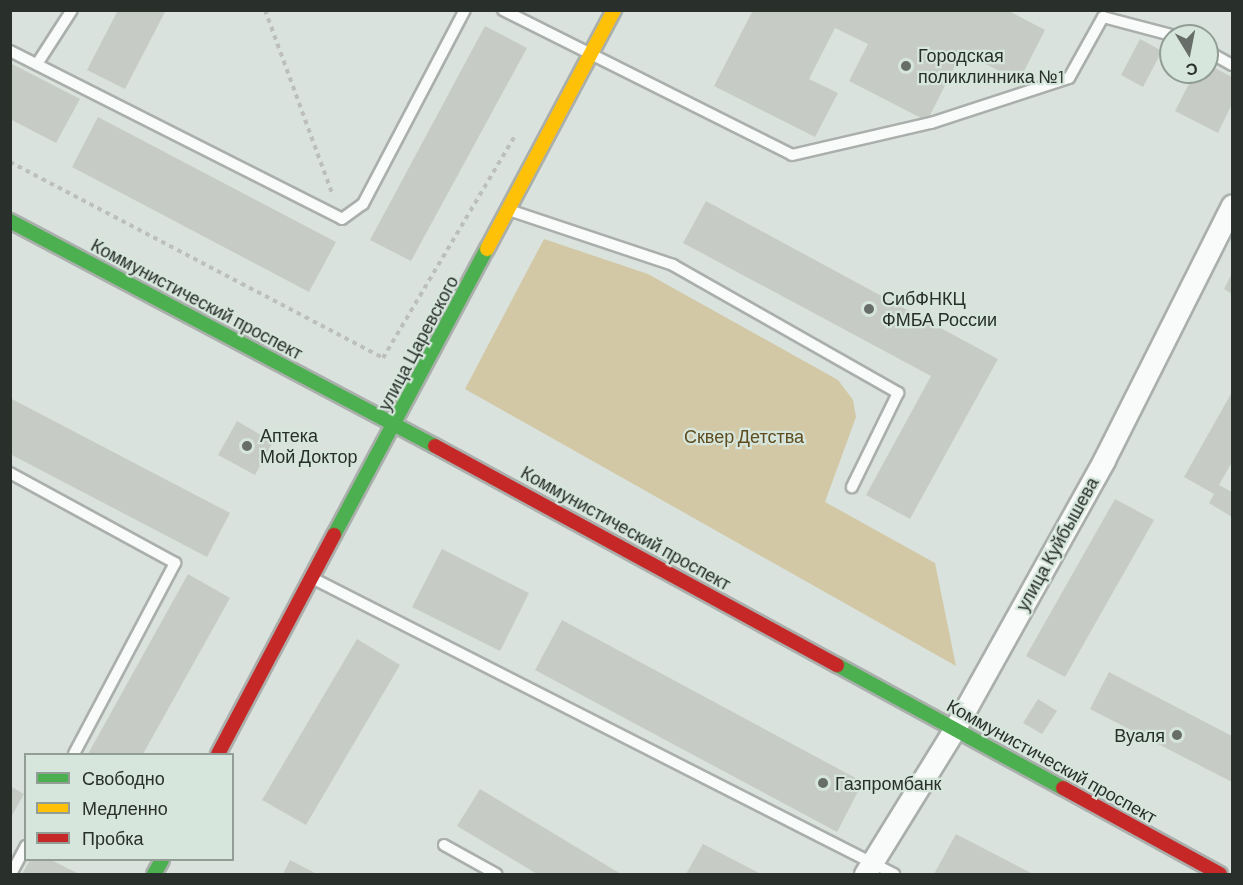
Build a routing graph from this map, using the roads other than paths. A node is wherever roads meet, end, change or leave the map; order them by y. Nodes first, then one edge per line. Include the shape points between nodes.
1 (72, 10) edge
2 (503, 10) edge
3 (614, 10) edge
4 (463, 11) edge
5 (1159, 32) edge
6 (10, 51) edge
7 (591, 53) junction
8 (1219, 57) edge
9 (38, 64) junction
10 (1233, 65) edge
11 (1233, 205) edge
12 (508, 210) junction
13 (10, 221) edge
14 (395, 424) junction
15 (10, 473) edge
16 (852, 487) dead end
17 (311, 578) junction
18 (955, 728) junction
19 (75, 753) edge
20 (219, 753) edge
21 (444, 845) dead end
22 (24, 850) edge
23 (869, 869) edge
24 (10, 874) edge
25 (496, 874) edge
26 (894, 874) edge
27 (1219, 874) edge

1 - 9 lane
2 - 7 lane
3 - 7 main road, улица Царевского
4 - 9 lane via 363,204 342,219
5 - 7 lane via 1103,17 1069,78 931,123 792,155
6 - 9 lane
7 - 12 main road, улица Царевского
8 - 10 lane
11 - 18 street, улица Куйбышева via 1104,460
12 - 14 main road, улица Царевского
12 - 16 lane via 673,265 898,393
13 - 14 main road, Коммунистический проспект
14 - 17 main road, улица Царевского
14 - 18 main road, Коммунистический проспект
15 - 19 lane via 176,563
17 - 20 main road, улица Царевского
17 - 23 lane
18 - 23 street, улица Куйбышева
18 - 27 main road, Коммунистический проспект
21 - 25 lane
22 - 24 lane
23 - 26 lane

